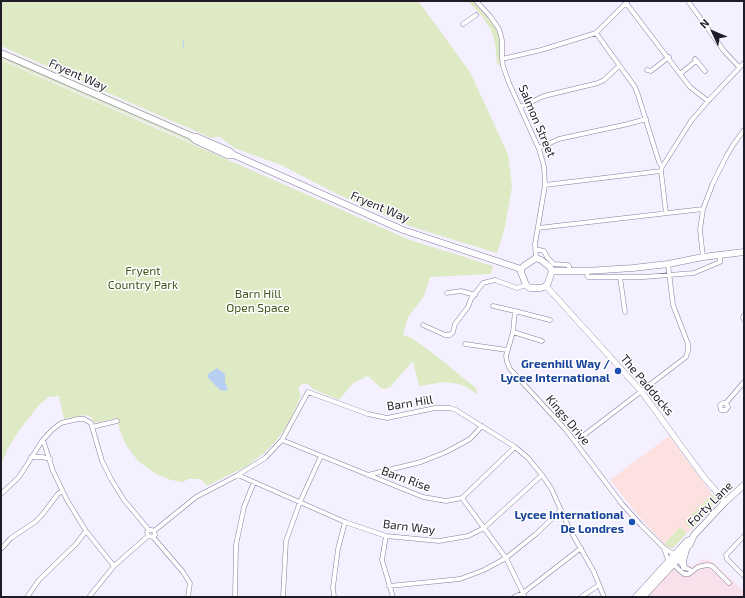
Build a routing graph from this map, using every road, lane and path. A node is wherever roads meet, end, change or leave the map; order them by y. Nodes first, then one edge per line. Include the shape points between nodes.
1 (476, 1) edge
2 (688, 1) edge
3 (627, 2) edge
4 (476, 15) dead end
5 (463, 24) dead end
6 (596, 33) junction
7 (1, 53) edge
8 (669, 58) junction
9 (502, 59) junction
10 (744, 63) edge
11 (619, 66) junction
12 (738, 68) junction
13 (647, 70) dead end
14 (705, 71) dead end
15 (680, 74) junction
16 (708, 101) junction
17 (520, 107) junction
18 (646, 119) junction
19 (744, 130) edge
20 (539, 148) junction
21 (661, 169) junction
22 (545, 184) junction
23 (703, 209) junction
24 (666, 213) junction
25 (538, 228) junction
26 (535, 249) junction
27 (744, 252) edge
28 (720, 254) junction
29 (703, 257) junction
30 (536, 258) junction
31 (668, 264) junction
32 (521, 269) junction
33 (552, 271) junction
34 (569, 271) junction
35 (586, 271) junction
36 (670, 275) junction
37 (620, 277) junction
38 (526, 285) junction
39 (546, 286) junction
40 (447, 293) dead end
41 (474, 295) junction
42 (493, 306) dead end
43 (515, 311) junction
44 (625, 312) dead end
45 (744, 315) edge
46 (550, 320) dead end
47 (744, 320) edge
48 (423, 325) dead end
49 (513, 332) junction
50 (542, 341) dead end
51 (465, 344) dead end
52 (507, 350) junction
53 (744, 382) edge
54 (641, 391) junction
55 (726, 404) dead end
56 (117, 421) dead end
57 (91, 425) junction
58 (482, 426) junction
59 (282, 440) junction
60 (42, 441) junction
61 (575, 442) junction
62 (515, 447) junction
63 (320, 456) junction
64 (31, 457) junction
65 (50, 459) junction
66 (238, 475) junction
67 (367, 475) junction
68 (542, 475) junction
69 (254, 482) junction
70 (744, 485) edge
71 (62, 491) junction
72 (1, 494) edge
73 (462, 498) junction
74 (300, 502) junction
75 (725, 502) junction
76 (560, 511) junction
77 (345, 522) junction
78 (484, 528) junction
79 (149, 530) junction
80 (86, 531) junction
81 (154, 531) junction
82 (148, 536) junction
83 (386, 536) junction
84 (744, 536) edge
85 (153, 537) junction
86 (692, 539) junction
87 (581, 548) junction
88 (664, 548) junction
89 (1, 549) edge
90 (686, 549) junction
91 (506, 558) junction
92 (673, 560) junction
93 (114, 566) junction
94 (684, 567) junction
95 (692, 571) junction
96 (744, 576) edge
97 (729, 583) dead end
98 (599, 585) junction
99 (389, 586) junction
100 (524, 595) edge
101 (27, 597) edge
102 (89, 597) edge
103 (188, 597) edge
104 (235, 597) edge
105 (283, 597) edge
106 (334, 597) edge
107 (393, 597) edge
108 (514, 597) edge
109 (581, 597) edge
110 (604, 597) edge
111 (636, 597) edge
112 (643, 597) edge

1 - 9 street, Salmon Street via 499,29
2 - 12 street
3 - 6 street
3 - 8 street
4 - 5 street
6 - 9 street
6 - 11 street
7 - 32 main road, Fryent Way via 223,148 403,230
8 - 13 street via 651,71
8 - 15 street
9 - 17 street, Salmon Street
10 - 12 street
11 - 17 street via 598,83 544,96
11 - 18 street via 635,87
12 - 16 street
14 - 15 street via 696,59
15 - 16 street via 690,87
16 - 21 street via 679,139
17 - 20 street, Salmon Street
18 - 20 street via 559,139
18 - 21 street
19 - 23 street via 726,157
20 - 22 street, Salmon Street
21 - 22 street
21 - 24 street
22 - 25 street, Salmon Street
23 - 24 street
23 - 29 street via 700,230
24 - 25 street
25 - 26 street, Salmon Street
26 - 30 street, Salmon Street
26 - 34 street via 544,251 554,264 568,265
27 - 28 main road
28 - 29 main road
28 - 36 street via 720,262 694,273
29 - 31 main road
30 - 32 main road
30 - 33 main road
31 - 35 main road
31 - 36 street
32 - 38 main road
33 - 34 main road
33 - 39 main road
34 - 35 main road
35 - 37 street via 588,277
36 - 37 street
36 - 54 street via 673,305 688,344 688,351 684,359
37 - 44 street
38 - 39 main road via 530,288
38 - 41 street via 517,288 495,280 483,283
39 - 54 street, The Paddocks
40 - 41 street via 461,291
41 - 48 street via 450,335
42 - 43 street
43 - 46 street
43 - 49 street, Kings Drive
45 - 47 street
49 - 50 street
49 - 52 street, Kings Drive
51 - 52 street
52 - 61 street, Kings Drive via 510,369
53 - 55 street
54 - 61 street
54 - 75 street, The Paddocks
56 - 57 street
57 - 60 street via 88,420 78,419 61,423
57 - 79 street via 102,461 111,479 124,500
58 - 59 street, Barn Hill via 450,408 435,408 387,418 368,414 308,392
58 - 62 street, Barn Hill
58 - 67 street via 470,439 446,452 421,462
59 - 63 street, Barn Rise
59 - 66 street, Barn Hill via 264,458
60 - 64 street
60 - 65 street
61 - 88 street, Kings Drive via 622,504
62 - 68 street, Barn Hill
62 - 73 street
63 - 67 street, Barn Rise
63 - 74 street
64 - 65 street
64 - 72 street via 19,477
65 - 71 street
66 - 69 street, Barn Way
66 - 81 street, Barn Hill via 196,497
67 - 73 street, Barn Rise via 423,497 446,501
68 - 76 street, Barn Hill via 551,488
68 - 78 street, Barn Way
69 - 74 street, Barn Way
69 - 104 street via 244,507 236,545
70 - 75 main road, Forty Lane
71 - 80 street
71 - 89 street via 35,522 11,538
73 - 78 street
74 - 77 street, Barn Way
74 - 105 street via 286,541
75 - 86 main road, Forty Lane
76 - 87 street, Barn Hill
76 - 91 street
77 - 83 street, Barn Way
77 - 106 street via 338,549
78 - 83 street, Barn Way via 468,536 439,541
78 - 91 street
79 - 81 street
79 - 82 street
80 - 93 street
80 - 101 street
81 - 85 street
82 - 85 street
82 - 93 street
83 - 99 street via 382,560
84 - 96 street via 726,556
85 - 103 street via 190,583
86 - 90 main road
86 - 92 main road via 687,541
87 - 98 street, Barn Hill
87 - 100 street
88 - 92 street
88 - 92 street, Kings Drive
90 - 92 main road
90 - 94 main road
91 - 99 street via 460,579
91 - 100 street
92 - 94 street
92 - 95 street via 685,574
92 - 111 main road
92 - 112 main road
93 - 102 street
94 - 95 street
95 - 97 street via 698,567 712,566
98 - 109 street
98 - 110 street, Barn Hill
99 - 107 street
100 - 108 street

